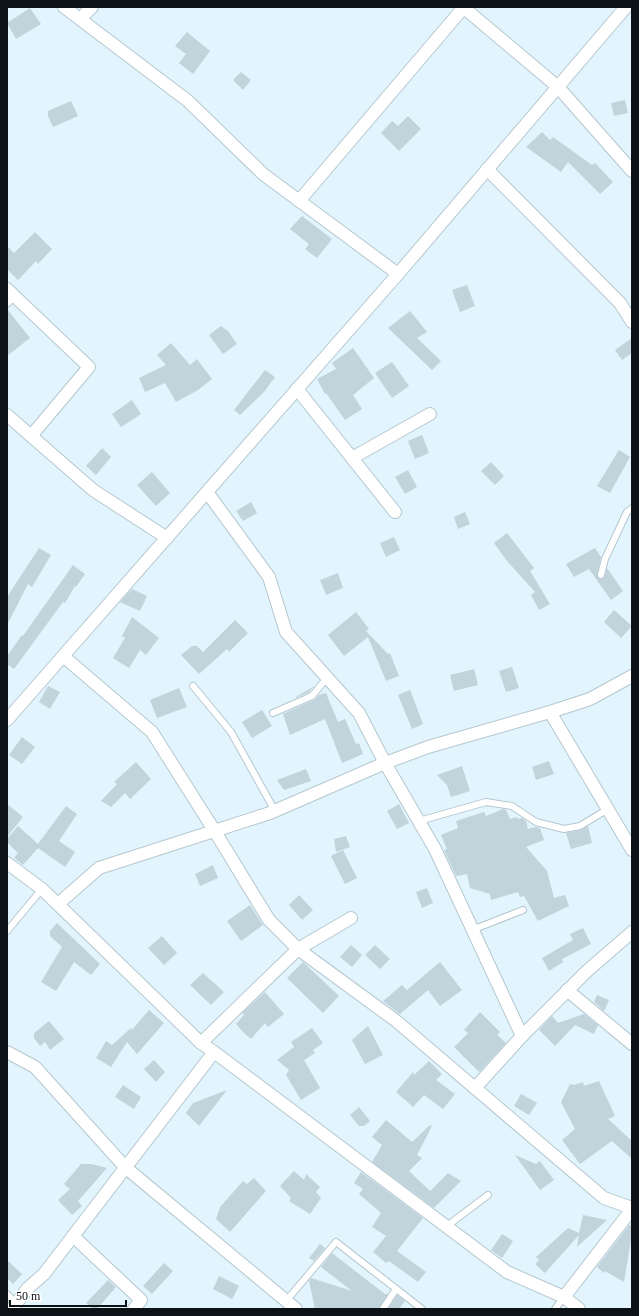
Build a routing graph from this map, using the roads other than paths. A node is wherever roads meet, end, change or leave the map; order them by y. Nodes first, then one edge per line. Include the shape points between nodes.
1 (64, 7) edge
2 (92, 7) edge
3 (464, 7) edge
4 (626, 7) edge
5 (80, 19) junction
6 (558, 87) junction
7 (488, 169) junction
8 (632, 171) edge
9 (299, 201) junction
10 (398, 274) junction
11 (10, 296) edge
12 (632, 322) edge
13 (297, 389) junction
14 (430, 414) dead end
15 (7, 415) edge
16 (31, 436) junction
17 (352, 458) junction
18 (208, 492) junction
19 (632, 508) edge
20 (395, 512) dead end
21 (167, 538) junction
22 (601, 575) dead end
23 (63, 656) junction
24 (632, 676) edge
25 (327, 678) junction
26 (193, 686) dead end
27 (550, 712) junction
28 (273, 713) dead end
29 (7, 720) edge
30 (385, 763) junction
31 (608, 809) junction
32 (275, 810) junction
33 (419, 821) junction
34 (214, 830) junction
35 (632, 850) edge
36 (7, 863) edge
37 (42, 889) junction
38 (58, 904) junction
39 (522, 910) dead end
40 (351, 918) dead end
41 (472, 930) junction
42 (7, 932) edge
43 (632, 932) edge
44 (298, 949) junction
45 (568, 990) junction
46 (627, 1032) edge
47 (522, 1036) junction
48 (201, 1043) junction
49 (632, 1044) edge
50 (7, 1052) edge
51 (214, 1052) junction
52 (475, 1088) junction
53 (125, 1167) junction
54 (488, 1195) dead end
55 (632, 1208) edge
56 (447, 1226) junction
57 (73, 1236) junction
58 (396, 1289) junction
59 (7, 1294) edge
60 (564, 1297) junction
61 (14, 1306) edge
62 (290, 1306) edge
63 (134, 1309) edge
64 (383, 1309) edge
65 (422, 1309) edge
66 (554, 1309) edge
67 (579, 1309) edge

1 - 5 street
2 - 5 street
3 - 6 street
3 - 9 street
4 - 6 street
5 - 9 street via 188,101 263,174
6 - 7 street
6 - 8 street
7 - 10 street
7 - 12 street via 620,303
9 - 10 street
10 - 13 street
11 - 16 street via 89,367
13 - 17 street
13 - 18 street
14 - 17 street
15 - 16 street
16 - 21 street via 94,490
17 - 20 street
18 - 21 street
18 - 25 street via 269,577 286,632
19 - 22 lane via 627,512 605,559
21 - 23 street
23 - 29 street
23 - 34 street via 152,732
24 - 27 street via 590,699
25 - 28 lane via 312,696
25 - 30 street via 359,713
26 - 32 lane via 231,732
27 - 30 street via 428,746
27 - 31 street
30 - 32 street
30 - 33 street
31 - 33 lane via 580,826 564,829 536,822 512,806 486,802
31 - 35 street
32 - 34 street
33 - 41 street via 435,849
34 - 38 street via 99,868
34 - 44 street via 269,920
36 - 37 street
37 - 38 street
37 - 42 lane
38 - 48 street
39 - 41 lane
40 - 44 street
41 - 47 street
43 - 45 street
44 - 48 street
44 - 52 street via 395,1020
45 - 46 street
45 - 47 street
46 - 49 street
47 - 52 street
48 - 51 street
50 - 53 street via 35,1067
51 - 53 street
51 - 56 street
52 - 55 street via 604,1198
53 - 57 street
53 - 62 street
54 - 56 lane
55 - 60 street
56 - 60 street via 507,1272
57 - 61 street via 44,1274 28,1288
57 - 63 street via 141,1300
58 - 62 lane via 336,1242
58 - 64 lane
58 - 65 lane
59 - 61 lane
60 - 66 lane
60 - 67 street

